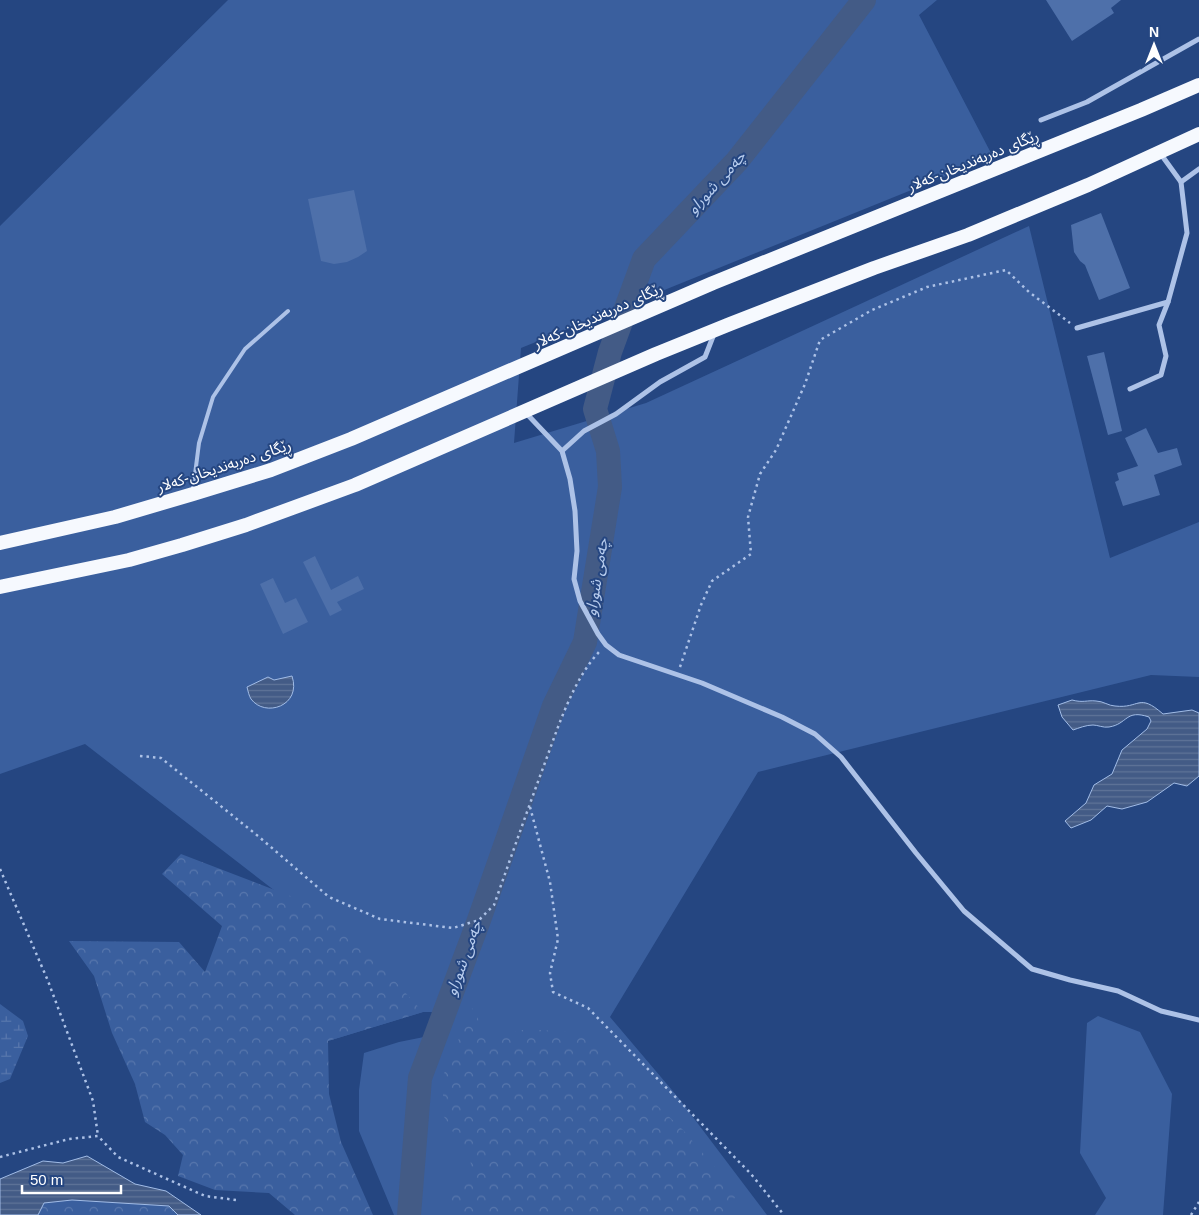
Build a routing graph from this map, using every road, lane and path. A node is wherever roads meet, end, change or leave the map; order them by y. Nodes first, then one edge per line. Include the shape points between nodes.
1 (1199, 39) edge
2 (1199, 85) edge
3 (1041, 120) dead end
4 (1199, 134) edge
5 (1160, 152) junction
6 (1199, 169) edge
7 (1180, 182) junction
8 (1168, 302) junction
9 (288, 311) dead end
10 (1078, 328) joint
11 (716, 330) junction
12 (1130, 389) dead end
13 (524, 411) junction
14 (562, 451) junction
15 (193, 494) junction
16 (0, 544) edge
17 (0, 587) edge
18 (606, 645) junction
19 (678, 675) junction
20 (140, 756) dead end
21 (529, 806) junction
22 (0, 870) edge
23 (1199, 1020) edge
24 (98, 1136) junction
25 (0, 1157) edge
26 (236, 1200) dead end
27 (1199, 1202) edge
28 (784, 1215) edge
29 (1192, 1215) edge

1 - 3 street via 1087,102
2 - 15 highway, ڕێگای دەربەندیخان-کەلار via 713,283 351,440 271,470
4 - 5 highway
5 - 7 street
5 - 11 highway via 968,235
6 - 7 street
7 - 8 street via 1187,233
8 - 10 street
8 - 12 street via 1159,325 1166,356 1161,375
9 - 15 lane via 245,349 212,397 199,443
10 - 19 path via 1029,292 1006,270 927,287 872,310 820,340 776,450 760,474 748,516 751,554 712,582 701,604
11 - 13 highway
11 - 14 street via 705,357 584,431
13 - 14 street
13 - 17 highway via 355,485 246,525 128,560
14 - 18 street via 575,511 577,551 574,579 580,601
15 - 16 highway, ڕێگای دەربەندیخان-کەلار via 115,517
18 - 19 street via 618,655
18 - 21 path via 592,660 575,690
19 - 23 street via 815,734 842,757 964,911 1032,969 1118,991 1161,1011
20 - 21 path via 161,758 329,897 380,919 452,928 479,920 494,906
21 - 28 path via 550,882 558,939 550,973 553,992 588,1008 751,1174
22 - 24 path via 48,981 90,1091
24 - 25 path via 69,1139
24 - 26 path via 118,1157 205,1196
27 - 29 path

